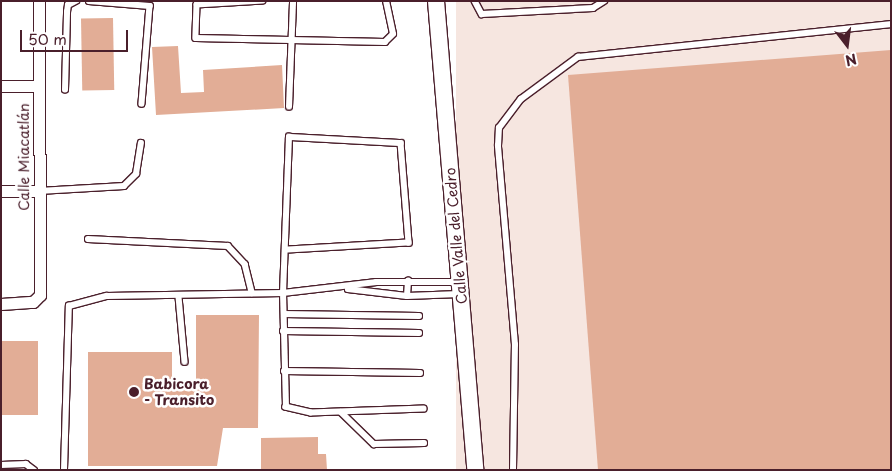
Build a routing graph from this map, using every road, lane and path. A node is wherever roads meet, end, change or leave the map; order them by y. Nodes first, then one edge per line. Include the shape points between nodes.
1 (40, 1) edge
2 (76, 1) edge
3 (89, 1) edge
4 (263, 1) edge
5 (293, 1) edge
6 (386, 1) edge
7 (436, 1) edge
8 (475, 1) edge
9 (604, 1) edge
10 (150, 4) edge
11 (891, 24) edge
12 (291, 42) junction
13 (1, 86) edge
14 (39, 86) junction
15 (65, 90) dead end
16 (142, 104) dead end
17 (289, 107) dead end
18 (141, 142) dead end
19 (1, 191) edge
20 (39, 191) junction
21 (88, 239) dead end
22 (287, 250) junction
23 (408, 282) junction
24 (460, 288) junction
25 (344, 289) junction
26 (252, 293) junction
27 (284, 293) junction
28 (407, 296) junction
29 (179, 297) junction
30 (1, 304) edge
31 (284, 314) junction
32 (419, 316) dead end
33 (283, 330) junction
34 (419, 333) dead end
35 (184, 362) dead end
36 (284, 371) junction
37 (420, 373) dead end
38 (424, 409) dead end
39 (341, 412) junction
40 (424, 443) dead end
41 (1, 465) edge
42 (34, 470) edge
43 (64, 470) edge
44 (475, 470) edge
45 (513, 470) edge

1 - 14 street, Calle Miacatlán
2 - 15 lane via 68,5 67,12
3 - 10 lane
4 - 12 lane via 197,5 196,38
5 - 12 lane
6 - 12 lane via 393,22 391,39
7 - 24 street, Calle Valle del Cedro
8 - 9 lane via 482,14 593,8
10 - 16 lane
11 - 45 lane via 605,51 578,57 521,99 499,128 498,146 515,345
12 - 17 lane
13 - 14 street
14 - 20 street, Calle Miacatlán
18 - 20 lane via 136,174 124,186
19 - 20 street
20 - 30 street, Calle Miacatlán via 40,295 26,303
21 - 26 lane via 228,246 244,264
22 - 22 lane via 409,243 401,143 289,137
22 - 27 lane
23 - 24 lane
23 - 25 lane
23 - 28 lane
24 - 28 lane
24 - 44 street, Calle Valle del Cedro
25 - 27 lane
25 - 28 lane
26 - 27 lane
26 - 29 lane
27 - 31 lane
29 - 35 lane
29 - 43 lane via 86,299 66,310
31 - 32 lane
31 - 33 lane
33 - 34 lane
33 - 36 lane
36 - 37 lane
36 - 39 lane via 286,407 311,413
38 - 39 lane
39 - 40 lane via 374,444
41 - 42 lane via 26,464

